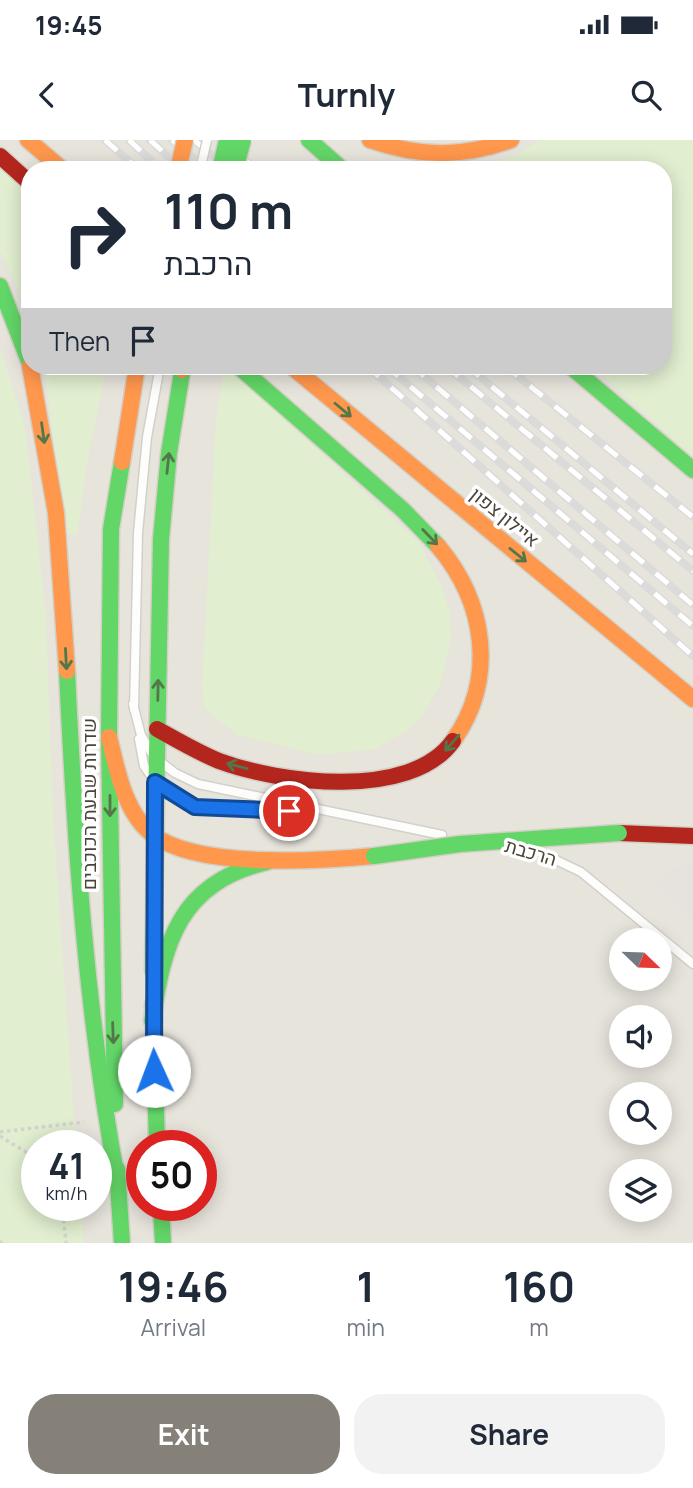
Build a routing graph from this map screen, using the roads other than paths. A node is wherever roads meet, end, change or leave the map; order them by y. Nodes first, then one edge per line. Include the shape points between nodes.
1 (28, 140) edge
2 (185, 140) edge
3 (207, 140) edge
4 (228, 140) edge
5 (243, 140) edge
6 (309, 140) edge
7 (370, 140) edge
8 (512, 140) edge
9 (0, 156) edge
10 (52, 161) edge
11 (180, 161) edge
12 (202, 161) edge
13 (222, 161) edge
14 (237, 161) edge
15 (333, 161) edge
16 (21, 175) edge
17 (0, 286) edge
18 (21, 341) edge
19 (32, 375) edge
20 (136, 375) edge
21 (158, 375) edge
22 (182, 375) edge
23 (248, 375) edge
24 (302, 375) edge
25 (581, 375) edge
26 (693, 470) edge
27 (693, 699) edge
28 (134, 704) junction
29 (157, 729) junction
30 (109, 737) junction
31 (156, 758) junction
32 (155, 782) junction
33 (336, 813) junction
34 (693, 836) edge
35 (155, 837) junction
36 (287, 860) junction
37 (693, 964) edge
38 (152, 1021) junction
39 (156, 1130) edge
40 (118, 1184) junction
41 (162, 1221) edge
42 (122, 1243) edge
43 (163, 1243) edge

1 - 10 main road
2 - 11 main road, bridge
3 - 12 lane, bridge
4 - 13 main road, bridge
5 - 14 main road, bridge
6 - 15 main road
7 - 8 main road via 418,155 450,157
9 - 16 main road
17 - 18 main road
19 -> 40 main road via 58,541 74,810 99,1084
20 - 30 main road, שדרות שבעת הכוכבים via 111,529
21 - 28 lane via 138,533
29 -> 22 main road via 161,539
23 -> 29 main road via 440,547 465,586 478,619 482,667 478,689 453,744 421,767 383,780 320,780 255,771 202,754
24 -> 27 main road, איילון צפון
25 - 26 main road
28 - 31 lane via 141,735
28 - 32 lane via 144,766
29 - 31 main road
30 - 35 main road via 128,801
30 -> 40 main road, שדרות שבעת הכוכבים
31 - 32 main road
31 - 33 lane, הרכבת via 198,784
32 - 33 lane, הרכבת via 195,807
32 - 35 main road
33 - 37 lane, הרכבת via 548,854 581,872
34 - 36 main road, bridge via 619,834
35 - 36 main road via 214,855
35 - 38 main road
36 - 38 main road via 238,872 180,914 162,964
38 - 39 main road
40 - 42 main road, שדרות שבעת הכוכבים
41 - 43 main road

